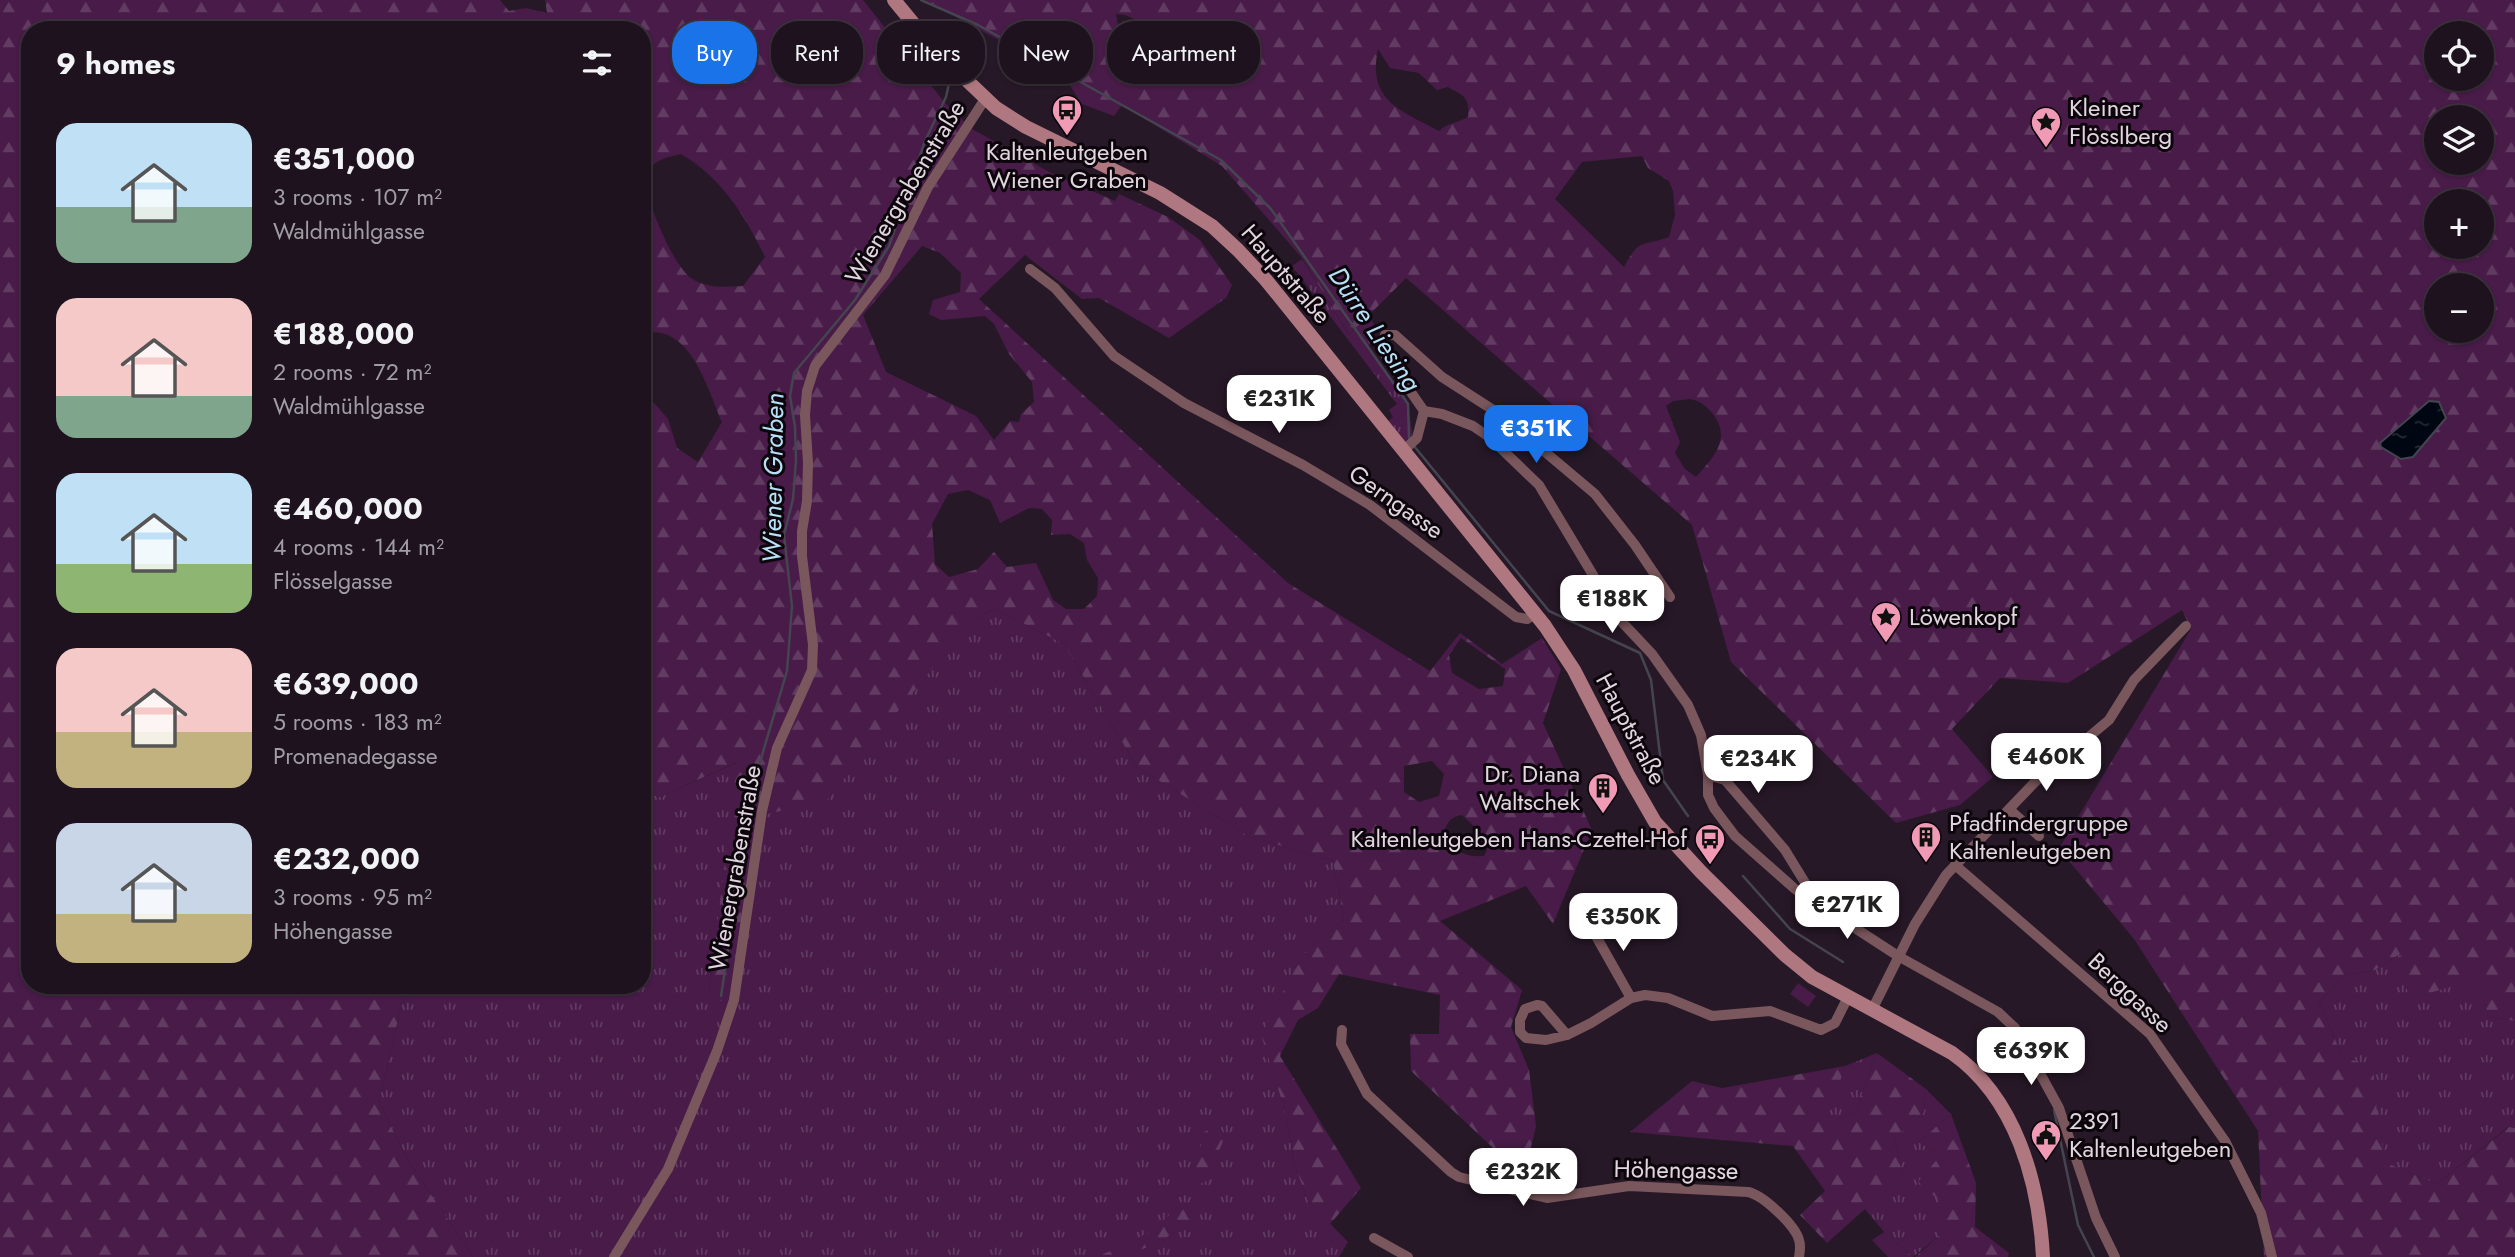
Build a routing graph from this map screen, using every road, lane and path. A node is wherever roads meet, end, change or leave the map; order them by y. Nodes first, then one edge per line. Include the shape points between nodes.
1 (894, 0) edge
2 (985, 99) junction
3 (1030, 269) dead end
4 (1424, 411) junction
5 (1406, 449) junction
6 (1671, 597) dead end
7 (1536, 613) junction
8 (2186, 626) dead end
9 (1708, 775) junction
10 (2010, 810) junction
11 (2039, 836) dead end
12 (1955, 865) junction
13 (1812, 900) junction
14 (1588, 922) dead end
15 (1898, 956) junction
16 (1848, 997) junction
17 (1631, 998) junction
18 (1872, 1010) junction
19 (1342, 1030) dead end
20 (1567, 1035) junction
21 (1374, 1238) dead end
22 (614, 1257) edge
23 (1408, 1257) edge
24 (1798, 1257) edge
25 (2043, 1257) edge
26 (2115, 1257) edge
27 (2272, 1257) edge

1 - 2 main road, Hauptstraße
2 - 5 main road, Hauptstraße via 1026,127 1160,193 1212,226 1266,280
2 - 22 street, Wienergrabenstraße via 928,187 886,275 815,366 805,415 808,463 802,531 812,670 777,748 762,811 734,1000 717,1051 668,1169
3 - 7 street, Gerngasse via 1055,288 1114,356 1184,403 1370,505 1516,617 1527,619
4 - 5 street via 1417,438
4 - 6 street via 1386,355 1385,335 1395,335 1441,376 1501,415 1595,494
4 - 9 street via 1473,426 1539,485 1620,620 1652,654 1688,705 1701,735
5 - 7 main road, Hauptstraße
7 - 16 main road, Hauptstraße via 1574,670 1655,822 1784,955
8 - 10 street via 2134,680 2109,720 2035,782
9 - 13 street via 1725,780 1785,850
9 - 13 street via 1708,794 1735,836
10 - 11 street
10 - 12 street
12 - 15 street via 1923,909
12 - 27 street, Berggasse via 2150,1034 2225,1141 2261,1213
13 - 15 street
14 - 17 street
15 - 18 street
15 - 26 street via 1998,1012 2015,1028 2059,1108 2096,1218
16 - 17 street via 1835,1023 1821,1030 1770,1012 1712,1016 1668,998
16 - 18 main road, Hauptstraße
17 - 20 street
18 - 25 main road, Hauptstraße via 1952,1053 1997,1100 2028,1167
19 - 24 street, Höhengasse via 1340,1044 1367,1094 1459,1177 1547,1198 1629,1186 1753,1193 1796,1233
20 - 20 street via 1542,1006 1525,1009 1520,1032 1526,1038
21 - 23 street

